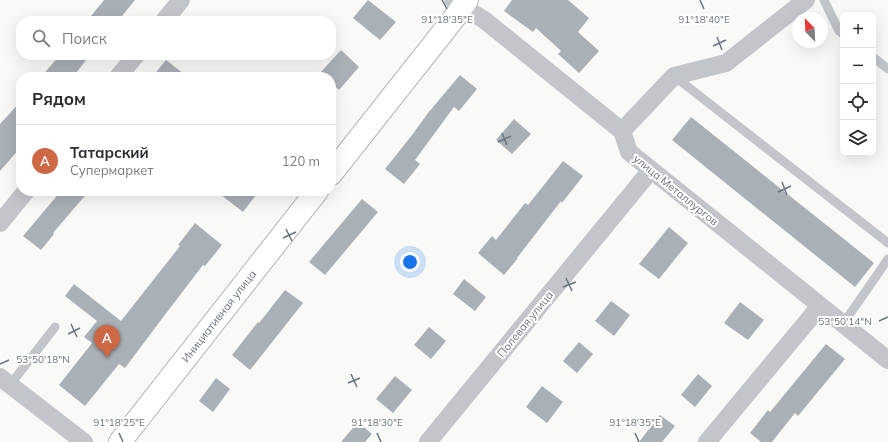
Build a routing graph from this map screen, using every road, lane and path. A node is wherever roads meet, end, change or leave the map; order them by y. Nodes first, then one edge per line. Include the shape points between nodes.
1 (181, 0) edge
2 (806, 0) edge
3 (824, 0) edge
4 (461, 2) edge
5 (168, 16) edge
6 (840, 32) edge
7 (876, 59) edge
8 (132, 60) edge
9 (888, 69) edge
10 (122, 72) edge
11 (674, 76) junction
12 (622, 131) junction
13 (336, 167) edge
14 (651, 170) junction
15 (22, 196) edge
16 (313, 196) edge
17 (0, 223) edge
18 (888, 243) edge
19 (888, 259) edge
20 (820, 306) junction
21 (843, 324) junction
22 (55, 328) dead end
23 (888, 360) edge
24 (5, 381) edge
25 (84, 442) edge
26 (120, 442) edge
27 (428, 442) edge
28 (707, 442) edge

1 - 5 street
2 - 11 street via 726,63
3 - 6 lane
4 - 12 street
4 - 13 street
7 - 9 lane
8 - 10 street
11 - 12 street
11 - 18 lane
12 - 14 street, улица Металлургов via 629,152
14 - 20 street, улица Металлургов
14 - 27 street, Полевая улица
15 - 17 street
16 - 26 street, Инициативная улица
19 - 21 lane
20 - 21 street, улица Металлургов
20 - 28 street
21 - 23 street, улица Металлургов
22 - 24 lane
24 - 25 street

